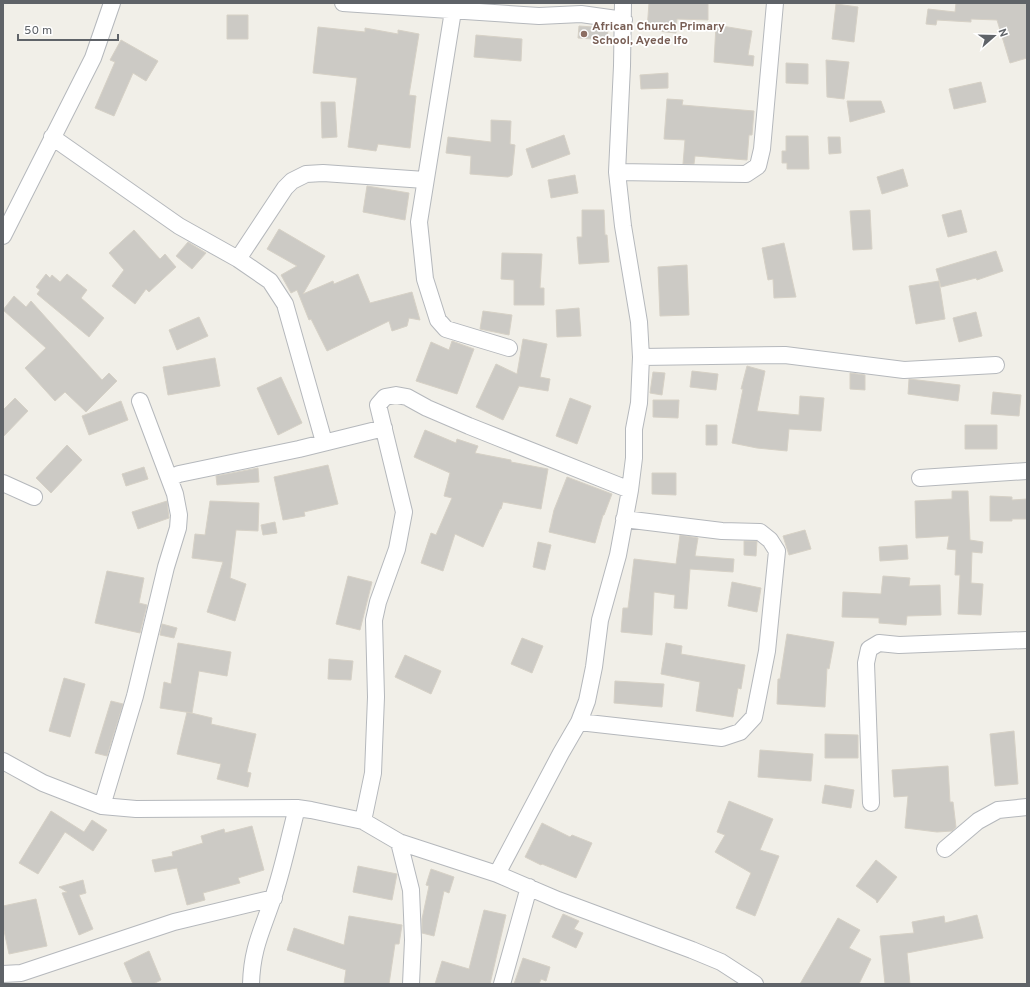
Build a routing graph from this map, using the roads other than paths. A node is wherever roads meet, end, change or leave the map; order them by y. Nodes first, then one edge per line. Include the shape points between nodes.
1 (112, 3) edge
2 (343, 3) edge
3 (623, 3) edge
4 (775, 3) edge
5 (453, 11) junction
6 (624, 20) junction
7 (52, 137) junction
8 (617, 172) junction
9 (425, 180) junction
10 (3, 236) edge
11 (238, 259) junction
12 (509, 348) dead end
13 (641, 357) junction
14 (996, 365) dead end
15 (140, 401) dead end
16 (384, 428) junction
17 (324, 442) junction
18 (1027, 471) edge
19 (170, 478) junction
20 (920, 478) dead end
21 (3, 483) edge
22 (630, 490) junction
23 (34, 497) dead end
24 (624, 519) junction
25 (1027, 640) edge
26 (579, 722) junction
27 (3, 761) edge
28 (871, 803) dead end
29 (102, 806) junction
30 (1027, 807) edge
31 (297, 808) junction
32 (363, 822) junction
33 (399, 842) junction
34 (945, 849) dead end
35 (497, 874) junction
36 (530, 887) junction
37 (274, 898) junction
38 (3, 974) edge
39 (250, 984) edge
40 (411, 984) edge
41 (502, 984) edge
42 (755, 984) edge

1 - 7 street via 93,58
2 - 5 street
3 - 6 street
4 - 8 street via 762,149 758,166 746,174
5 - 6 street via 539,16 581,14
5 - 9 street
6 - 8 street
7 - 10 street
7 - 11 street via 179,226
8 - 13 street via 639,322
9 - 11 street via 306,174 285,188
9 - 12 street via 419,222 425,279 438,320 446,329
11 - 17 street via 270,281 285,304
13 - 14 street via 785,355 904,370
13 - 22 street
15 - 19 street
16 - 17 street
16 - 22 street via 378,405 385,397 407,397 469,426
16 - 32 street via 404,512 397,549 374,620 376,697 373,772
17 - 19 street
18 - 20 street
19 - 29 street via 179,515 178,528 135,696
21 - 23 street
22 - 24 street
24 - 26 street via 618,556 600,620 587,701
24 - 26 street via 722,531 760,532 770,540 778,552 763,677 754,717 740,732 722,738
25 - 28 street via 899,645 879,643 869,650 866,663
26 - 35 street
27 - 29 street via 43,784
29 - 31 street via 136,809
30 - 34 street via 998,810 978,821
31 - 32 street
31 - 37 street
32 - 33 street
33 - 35 street
33 - 40 street via 411,890
35 - 36 street
36 - 41 street
36 - 42 street via 721,962
37 - 38 street via 174,922 21,973
37 - 39 street via 252,961

